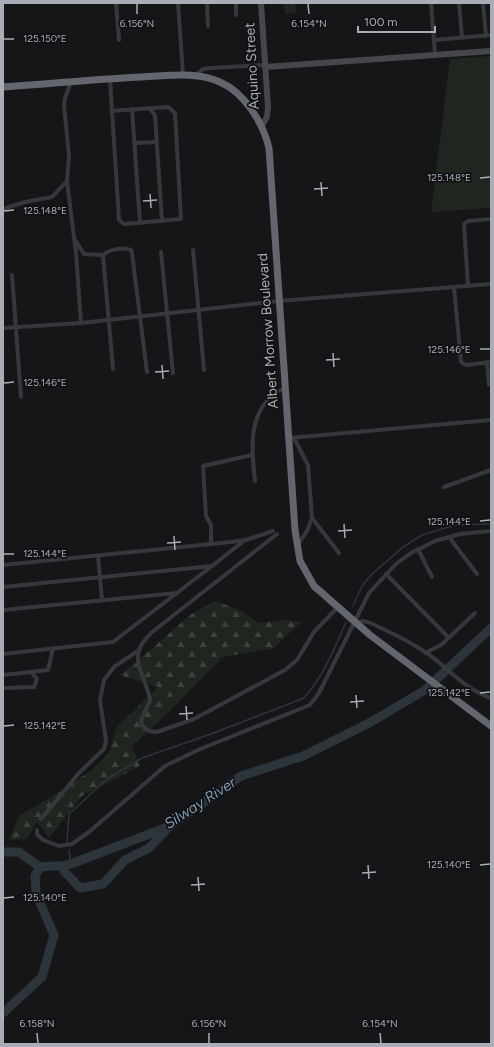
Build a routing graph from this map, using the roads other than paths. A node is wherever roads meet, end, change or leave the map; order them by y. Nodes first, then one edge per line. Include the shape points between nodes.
1 (116, 3) edge
2 (178, 3) edge
3 (207, 3) edge
4 (236, 3) edge
5 (261, 3) edge
6 (432, 3) edge
7 (459, 3) edge
8 (483, 3) edge
9 (236, 15) dead end
10 (208, 26) dead end
11 (491, 35) edge
12 (486, 36) junction
13 (462, 38) junction
14 (119, 40) dead end
15 (434, 40) junction
16 (491, 51) edge
17 (435, 54) junction
18 (265, 66) junction
19 (183, 75) junction
20 (196, 75) junction
21 (110, 79) junction
22 (71, 82) junction
23 (3, 87) edge
24 (149, 108) junction
25 (132, 109) junction
26 (111, 111) junction
27 (261, 127) junction
28 (156, 142) junction
29 (135, 143) junction
30 (67, 181) junction
31 (3, 209) edge
32 (491, 219) edge
33 (162, 221) junction
34 (140, 223) junction
35 (73, 238) junction
36 (193, 250) dead end
37 (161, 252) dead end
38 (103, 255) junction
39 (12, 275) dead end
40 (491, 284) edge
41 (468, 286) junction
42 (454, 287) junction
43 (279, 301) junction
44 (198, 311) junction
45 (166, 315) junction
46 (141, 318) junction
47 (109, 320) junction
48 (81, 323) junction
49 (3, 328) edge
50 (16, 328) junction
51 (489, 362) edge
52 (113, 370) dead end
53 (204, 370) dead end
54 (147, 372) dead end
55 (173, 373) dead end
56 (489, 385) dead end
57 (285, 388) junction
58 (21, 397) dead end
59 (491, 420) edge
60 (292, 438) junction
61 (252, 455) junction
62 (491, 470) edge
63 (255, 482) dead end
64 (444, 488) dead end
65 (312, 518) junction
66 (273, 531) dead end
67 (491, 531) edge
68 (277, 534) dead end
69 (449, 537) junction
70 (246, 540) junction
71 (211, 544) junction
72 (297, 546) junction
73 (418, 550) junction
74 (339, 553) dead end
75 (98, 556) junction
76 (3, 565) edge
77 (212, 566) junction
78 (200, 567) junction
79 (206, 571) junction
80 (386, 574) junction
81 (477, 574) dead end
82 (100, 577) junction
83 (432, 577) dead end
84 (3, 587) edge
85 (178, 593) junction
86 (102, 599) junction
87 (338, 607) junction
88 (3, 610) edge
89 (475, 613) dead end
90 (356, 623) junction
91 (448, 638) junction
92 (53, 648) junction
93 (139, 650) junction
94 (3, 654) edge
95 (427, 654) junction
96 (32, 673) junction
97 (3, 675) edge
98 (3, 688) edge
99 (491, 698) edge
100 (491, 726) edge
101 (41, 819) dead end
102 (37, 830) dead end

1 - 14 street
2 - 19 street
3 - 10 street
4 - 9 street
5 - 18 street, Aquino Street
6 - 15 street
7 - 13 street
8 - 12 street
11 - 12 street
12 - 13 street
13 - 15 street
15 - 17 street
16 - 17 street
17 - 18 street
18 - 20 street via 203,69
18 - 27 street, Aquino Street via 268,107 267,117
19 - 20 highway, Albert Morrow Boulevard
19 - 21 highway, Albert Morrow Boulevard
20 - 27 highway, Albert Morrow Boulevard via 229,86 246,103
21 - 22 highway, Albert Morrow Boulevard
21 - 26 street
22 - 23 highway, Albert Morrow Boulevard
22 - 30 street via 64,98
24 - 25 street
24 - 28 street via 155,115
24 - 33 street via 168,107 177,119 182,218
25 - 26 street
25 - 29 street
26 - 34 street via 119,220 124,224
27 - 43 highway, Albert Morrow Boulevard via 269,148
28 - 29 street
28 - 33 street
29 - 34 street
30 - 31 street via 52,197
30 - 35 street
32 - 41 street via 468,221 464,224
33 - 34 street
35 - 38 street via 84,254
35 - 48 street
36 - 44 street
37 - 45 street
38 - 46 street via 117,249 131,250
38 - 47 street
39 - 50 street
40 - 41 street
41 - 42 street
42 - 43 street
42 - 51 street via 461,362 466,365
43 - 44 street
43 - 57 highway, Albert Morrow Boulevard
44 - 45 street
44 - 53 street
45 - 46 street
45 - 55 street
46 - 47 street
46 - 54 street
47 - 48 street
47 - 52 street
48 - 50 street
49 - 50 street
50 - 58 street
51 - 56 street
57 - 60 highway, Albert Morrow Boulevard
57 - 61 street via 270,397 257,413
59 - 60 street
60 - 65 street via 308,465
60 - 72 highway, Albert Morrow Boulevard
61 - 63 street
61 - 71 street via 203,466 206,516 211,525
62 - 64 street
65 - 72 street via 309,528
65 - 74 street
66 - 70 street
67 - 69 street
68 - 93 street via 151,633
69 - 73 street
69 - 81 street
70 - 71 street
70 - 77 street
71 - 75 street
72 - 87 highway, Albert Morrow Boulevard via 300,560 314,586
73 - 80 street
73 - 83 street
75 - 76 street
75 - 82 street
77 - 78 street
77 - 79 street
78 - 79 street
78 - 82 street
79 - 85 street
80 - 90 street via 369,593
80 - 91 street
82 - 84 street
82 - 86 street
85 - 86 street
85 - 92 street via 113,642
86 - 88 street
87 - 90 highway, Albert Morrow Boulevard
87 - 93 street via 314,632 292,665 194,719 158,732 147,730 140,720 150,701 141,671
89 - 91 street
90 - 95 street via 368,622
90 - 100 highway, Albert Morrow Boulevard
90 - 102 street via 319,694 310,705 165,766 72,844 59,846 43,840 37,834
91 - 95 street via 437,648 430,649
92 - 94 street
92 - 96 street via 48,670
93 - 101 street via 114,667 104,680 100,700 106,741 104,749 79,773
95 - 99 street via 467,686
96 - 97 street
96 - 98 street via 37,679 34,688

